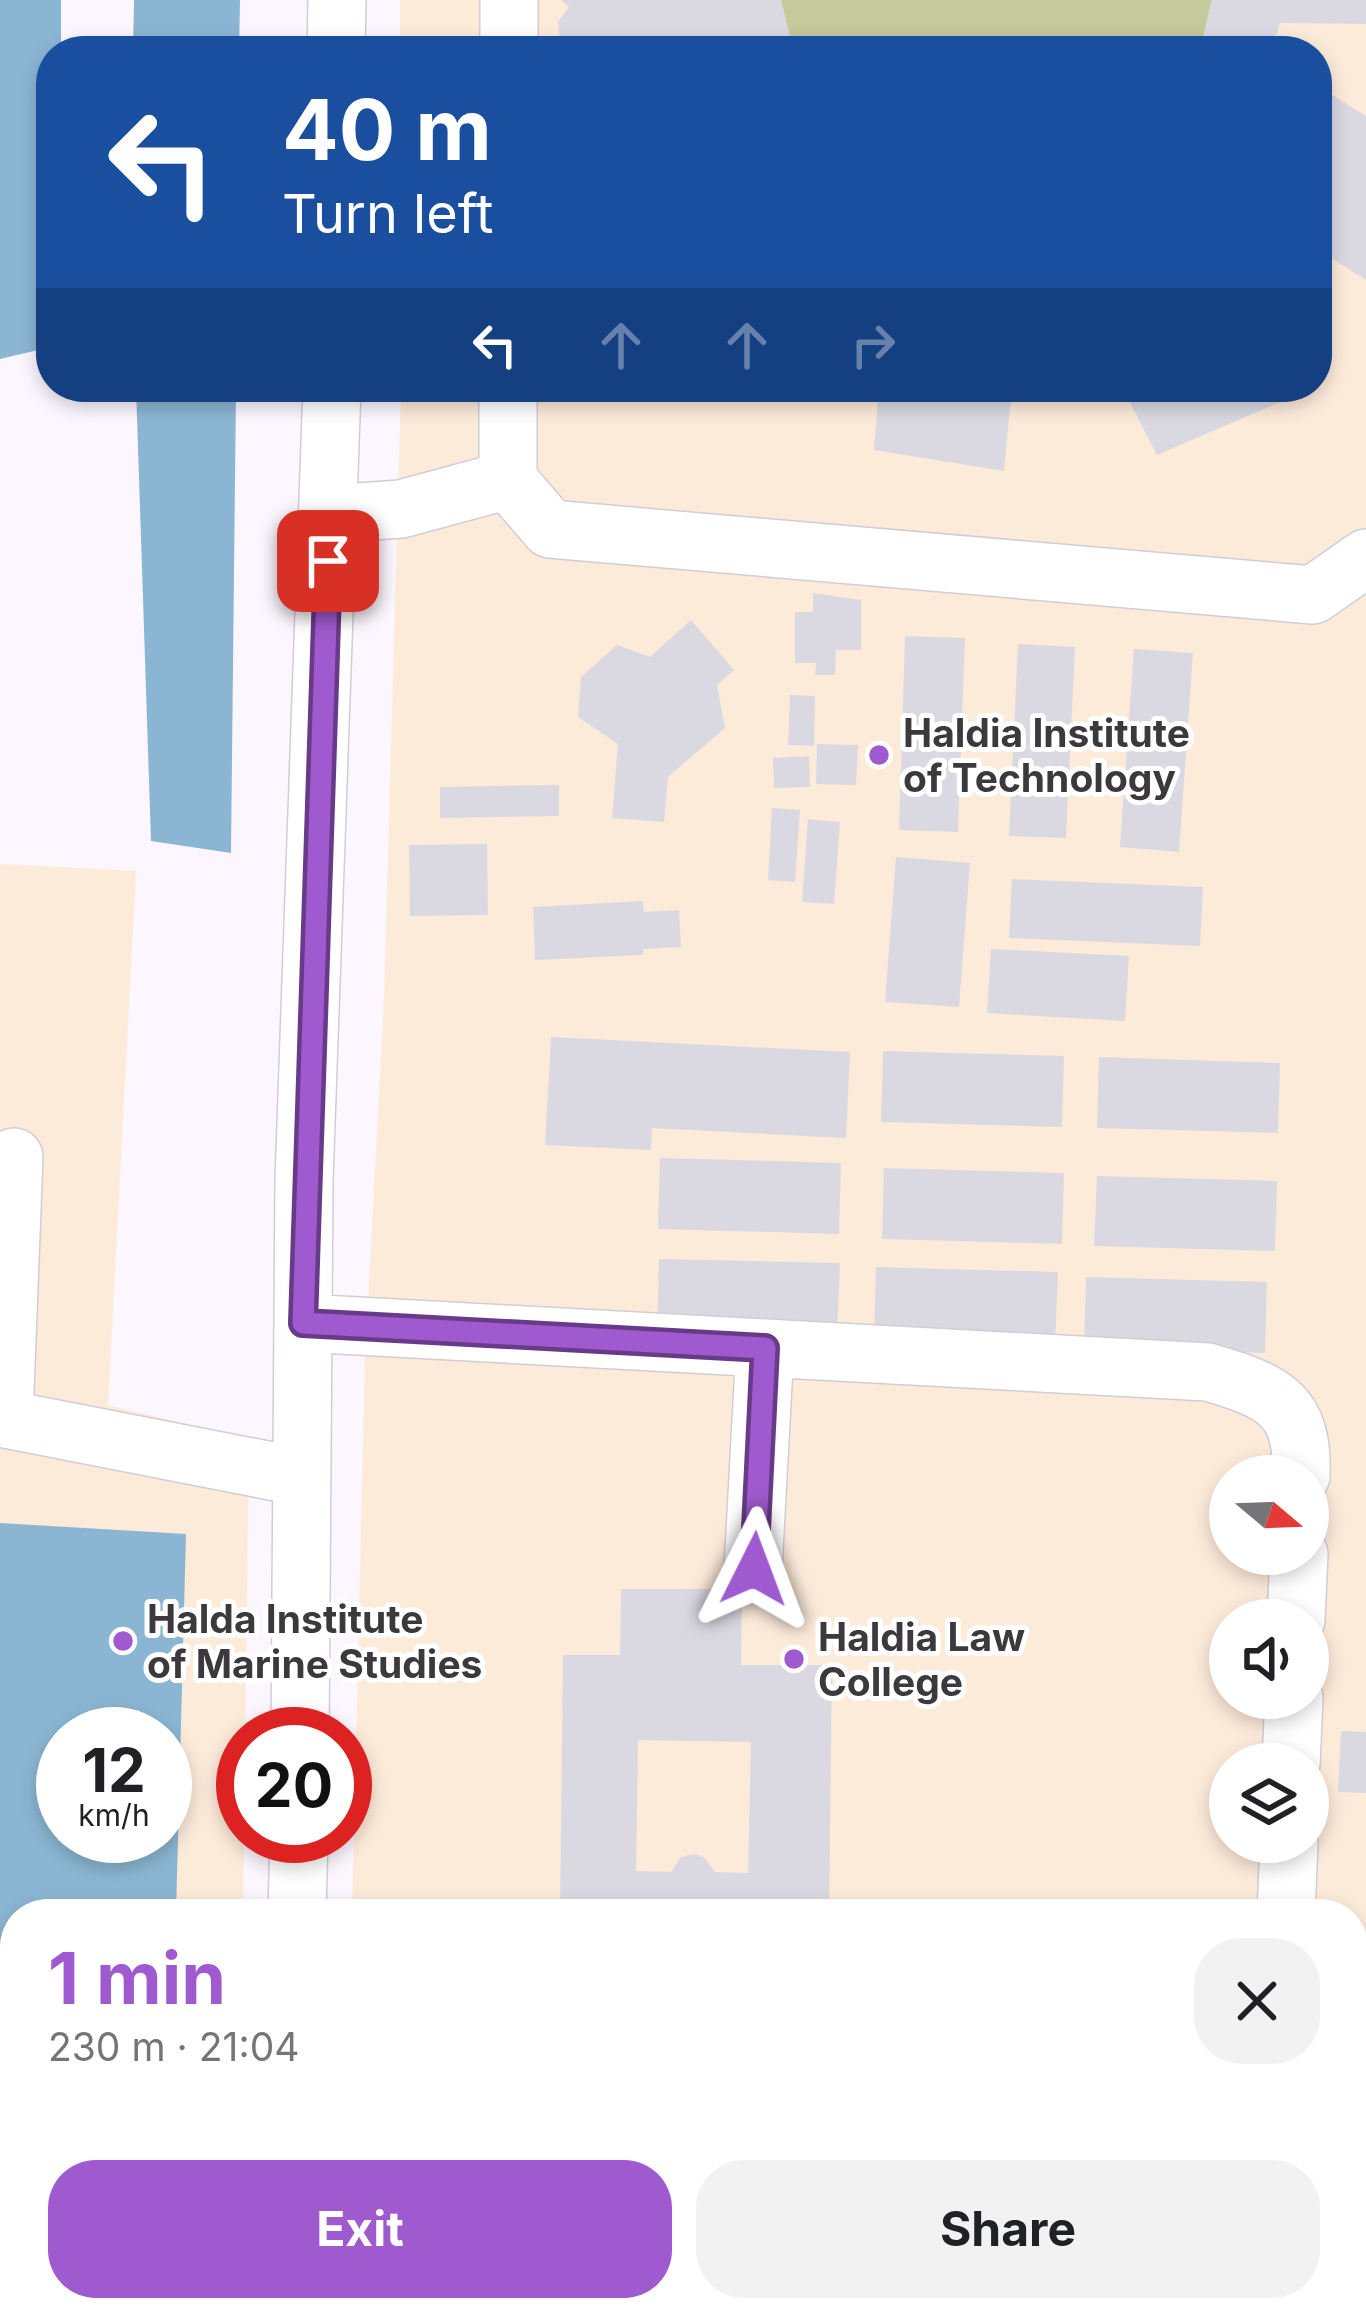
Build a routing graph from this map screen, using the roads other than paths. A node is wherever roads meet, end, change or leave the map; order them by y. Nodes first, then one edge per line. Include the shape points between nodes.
1 (337, 0) edge
2 (508, 0) edge
3 (336, 36) edge
4 (508, 36) edge
5 (332, 402) edge
6 (508, 402) edge
7 (508, 480) junction
8 (330, 514) junction
9 (1366, 558) edge
10 (1339, 597) edge
11 (14, 1157) dead end
12 (303, 1323) junction
13 (765, 1348) junction
14 (2, 1418) edge
15 (1302, 1455) edge
16 (302, 1477) junction
17 (754, 1569) dead end
18 (300, 1707) edge
19 (298, 1863) edge
20 (1287, 1863) edge
21 (297, 1899) edge
22 (1286, 1899) edge

1 - 3 street
2 - 4 street
5 - 8 street
6 - 7 street
7 - 8 street via 401,509
7 - 10 street via 550,530
8 - 12 street
9 - 10 street
11 - 14 street
12 - 13 street
12 - 16 street
13 - 15 street via 1208,1372 1285,1406 1303,1438
13 - 17 street
14 - 16 street
16 - 18 street
19 - 21 street
20 - 22 street

